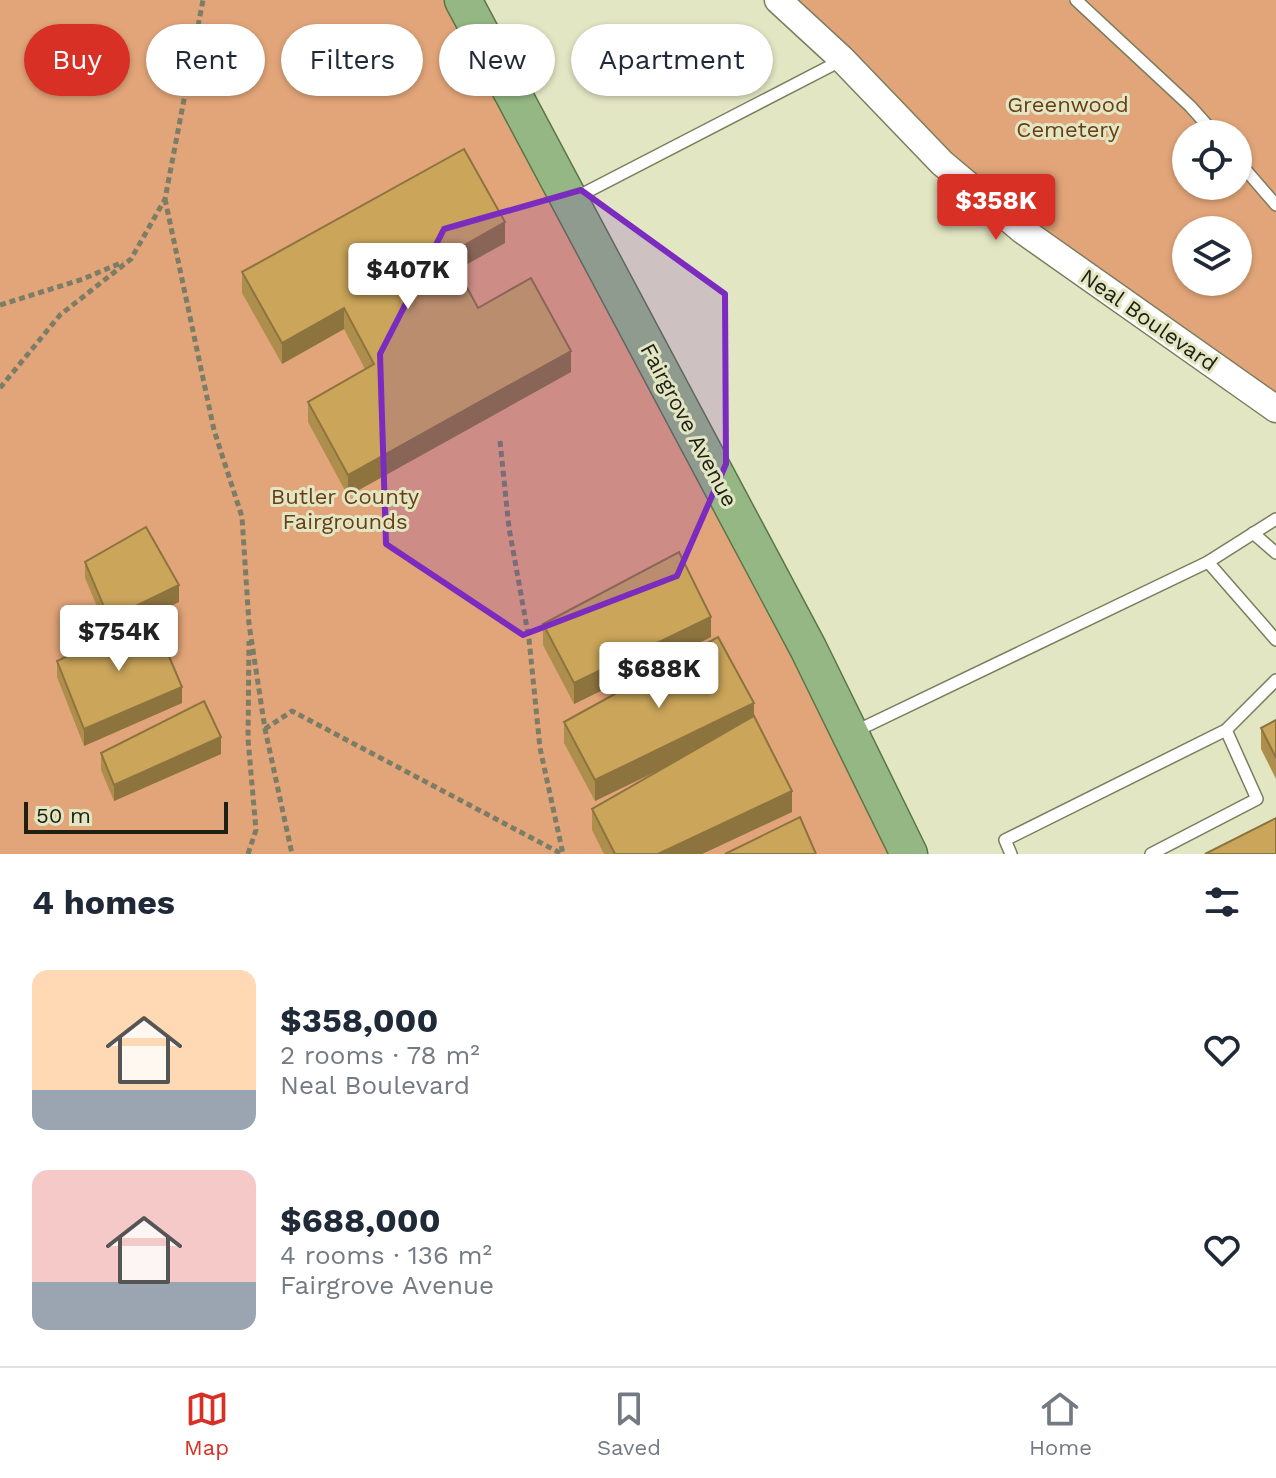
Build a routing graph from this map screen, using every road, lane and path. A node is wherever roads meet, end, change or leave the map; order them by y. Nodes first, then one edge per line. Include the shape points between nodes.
1 (203, 0) edge
2 (463, 0) edge
3 (778, 0) edge
4 (1076, 0) edge
5 (842, 59) junction
6 (1202, 120) edge
7 (1252, 177) edge
8 (165, 199) junction
9 (570, 200) junction
10 (1276, 205) edge
11 (131, 259) junction
12 (0, 305) edge
13 (0, 388) edge
14 (1276, 409) edge
15 (500, 441) dead end
16 (1276, 519) edge
17 (1253, 533) junction
18 (1276, 553) edge
19 (1208, 562) junction
20 (249, 624) junction
21 (1276, 640) edge
22 (1276, 680) edge
23 (265, 729) junction
24 (1226, 730) junction
25 (850, 734) junction
26 (248, 854) edge
27 (292, 854) edge
28 (563, 854) edge
29 (909, 854) edge
30 (1011, 854) edge
31 (1151, 854) edge

1 - 8 path
2 - 9 highway, Fairgrove Avenue
3 - 5 street, Neal Boulevard
4 - 6 lane
5 - 9 lane
5 - 14 street, Neal Boulevard via 942,163 1022,230
7 - 10 lane
8 - 11 path
8 - 20 path via 214,430 242,517
9 - 25 highway, Fairgrove Avenue
11 - 12 path
11 - 13 path via 60,315
15 - 28 path via 540,748
16 - 17 lane
17 - 18 lane
17 - 19 lane
19 - 21 lane
19 - 25 lane
20 - 23 path
20 - 26 path via 248,739 256,830
22 - 24 lane
23 - 27 path
23 - 28 path via 292,711
24 - 30 lane via 1005,840
24 - 31 lane via 1257,799
25 - 29 highway, Fairgrove Avenue

